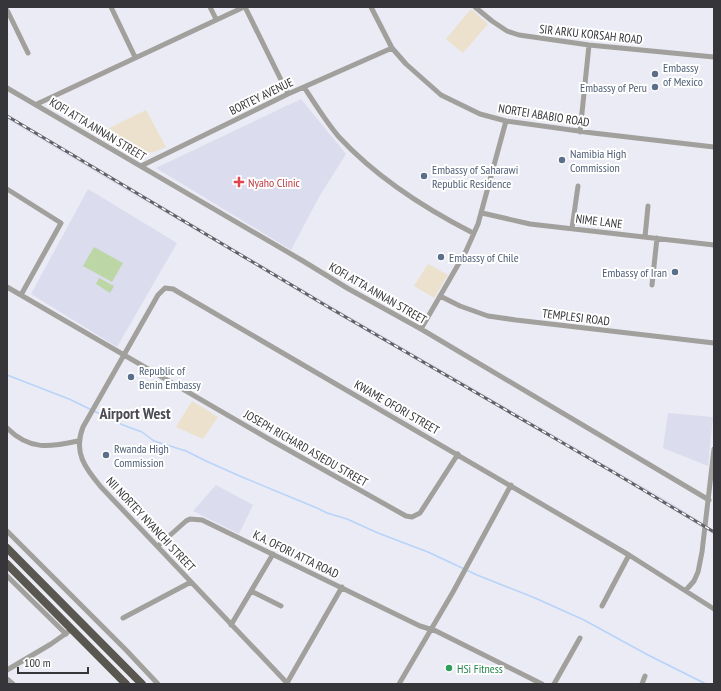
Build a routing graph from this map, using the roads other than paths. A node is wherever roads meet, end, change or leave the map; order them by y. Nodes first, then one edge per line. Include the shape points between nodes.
1 (112, 7) edge
2 (210, 7) edge
3 (244, 7) edge
4 (371, 7) edge
5 (475, 7) edge
6 (7, 11) edge
7 (216, 20) junction
8 (589, 45) junction
9 (392, 48) junction
10 (28, 53) dead end
11 (135, 57) junction
12 (714, 57) edge
13 (304, 87) junction
14 (7, 88) edge
15 (288, 94) junction
16 (37, 104) junction
17 (506, 121) junction
18 (580, 132) junction
19 (714, 147) edge
20 (141, 166) junction
21 (578, 186) dead end
22 (7, 189) edge
23 (648, 206) dead end
24 (482, 214) junction
25 (572, 228) junction
26 (474, 233) junction
27 (644, 237) junction
28 (657, 238) junction
29 (714, 245) edge
30 (652, 285) dead end
31 (7, 287) edge
32 (21, 295) junction
33 (440, 296) junction
34 (421, 329) junction
35 (714, 344) edge
36 (123, 355) junction
37 (7, 428) edge
38 (78, 441) junction
39 (714, 449) edge
40 (458, 454) junction
41 (511, 485) junction
42 (708, 500) junction
43 (708, 507) junction
44 (714, 509) edge
45 (7, 531) edge
46 (158, 546) junction
47 (7, 548) edge
48 (274, 554) junction
49 (630, 555) junction
50 (7, 564) edge
51 (7, 576) edge
52 (191, 582) junction
53 (342, 587) junction
54 (686, 590) junction
55 (251, 591) junction
56 (281, 606) dead end
57 (602, 606) dead end
58 (714, 609) edge
59 (123, 618) dead end
60 (231, 625) junction
61 (431, 629) junction
62 (69, 631) junction
63 (580, 638) dead end
64 (7, 670) edge
65 (645, 676) dead end
66 (7, 679) edge
67 (13, 684) edge
68 (126, 684) edge
69 (142, 684) edge
70 (158, 684) edge
71 (288, 684) edge
72 (399, 684) edge
73 (542, 684) edge
74 (554, 684) edge
75 (642, 684) edge

1 - 11 street
2 - 7 street
3 - 7 street
3 - 15 street
4 - 9 street, NORTEI ABABIO ROAD
5 - 8 street, SIR ARKU KORSAH ROAD via 507,31
6 - 10 street
7 - 11 street
8 - 12 street, SIR ARKU KORSAH ROAD
8 - 18 street
9 - 13 street, BORTEY AVENUE
9 - 17 street, NORTEI ABABIO ROAD via 406,64 442,95 480,114
11 - 16 street
13 - 15 street, BORTEY AVENUE
13 - 26 street via 339,137 367,164 432,212
14 - 16 street, KOFI ATTA ANNAN STREET
15 - 20 street, BORTEY AVENUE
16 - 20 street, KOFI ATTA ANNAN STREET
17 - 18 street, NORTEI ABABIO ROAD
17 - 24 street
18 - 19 street, NORTEI ABABIO ROAD
20 - 34 street, KOFI ATTA ANNAN STREET
21 - 25 street
22 - 32 street via 61,223
23 - 27 street
24 - 25 street, NIME LANE
24 - 26 street
25 - 27 street, NIME LANE
26 - 33 street
27 - 28 street, NIME LANE
28 - 29 street, NIME LANE
28 - 30 street
31 - 32 street, JOSEPH RICHARD ASIEDU STREET
32 - 36 street, JOSEPH RICHARD ASIEDU STREET
33 - 34 street
33 - 35 street, TEMPLESI ROAD via 488,316
34 - 42 street, KOFI ATTA ANNAN STREET
36 - 38 street via 94,405
36 - 40 street, JOSEPH RICHARD ASIEDU STREET via 406,516 412,517 420,513
36 - 40 street, KWAME OFORI STREET via 161,290 171,288
37 - 38 street via 25,442 45,447
38 - 46 street, NII NORTEY NYANCHI STREET via 82,460 92,476
39 - 42 street
40 - 41 street, KWAME OFORI STREET
41 - 49 street, KWAME OFORI STREET
41 - 61 street
42 - 43 street
43 - 44 street
43 - 54 street via 698,572
45 - 70 street
46 - 48 street, K.A. OFORI ATTA ROAD via 182,524 194,519 202,520
46 - 52 street, NII NORTEY NYANCHI STREET
47 - 69 highway
48 - 53 street, K.A. OFORI ATTA ROAD
48 - 55 street
49 - 54 street, KWAME OFORI STREET
49 - 57 street
50 - 62 highway
51 - 62 street
52 - 59 street
52 - 60 street, NII NORTEY NYANCHI STREET
53 - 61 street, K.A. OFORI ATTA ROAD
53 - 71 street
54 - 58 street, KWAME OFORI STREET
55 - 56 street
55 - 60 street
60 - 71 street, NII NORTEY NYANCHI STREET
61 - 72 street
61 - 73 street, K.A. OFORI ATTA ROAD
62 - 64 street
62 - 68 highway
63 - 74 street
65 - 75 street
66 - 67 street

